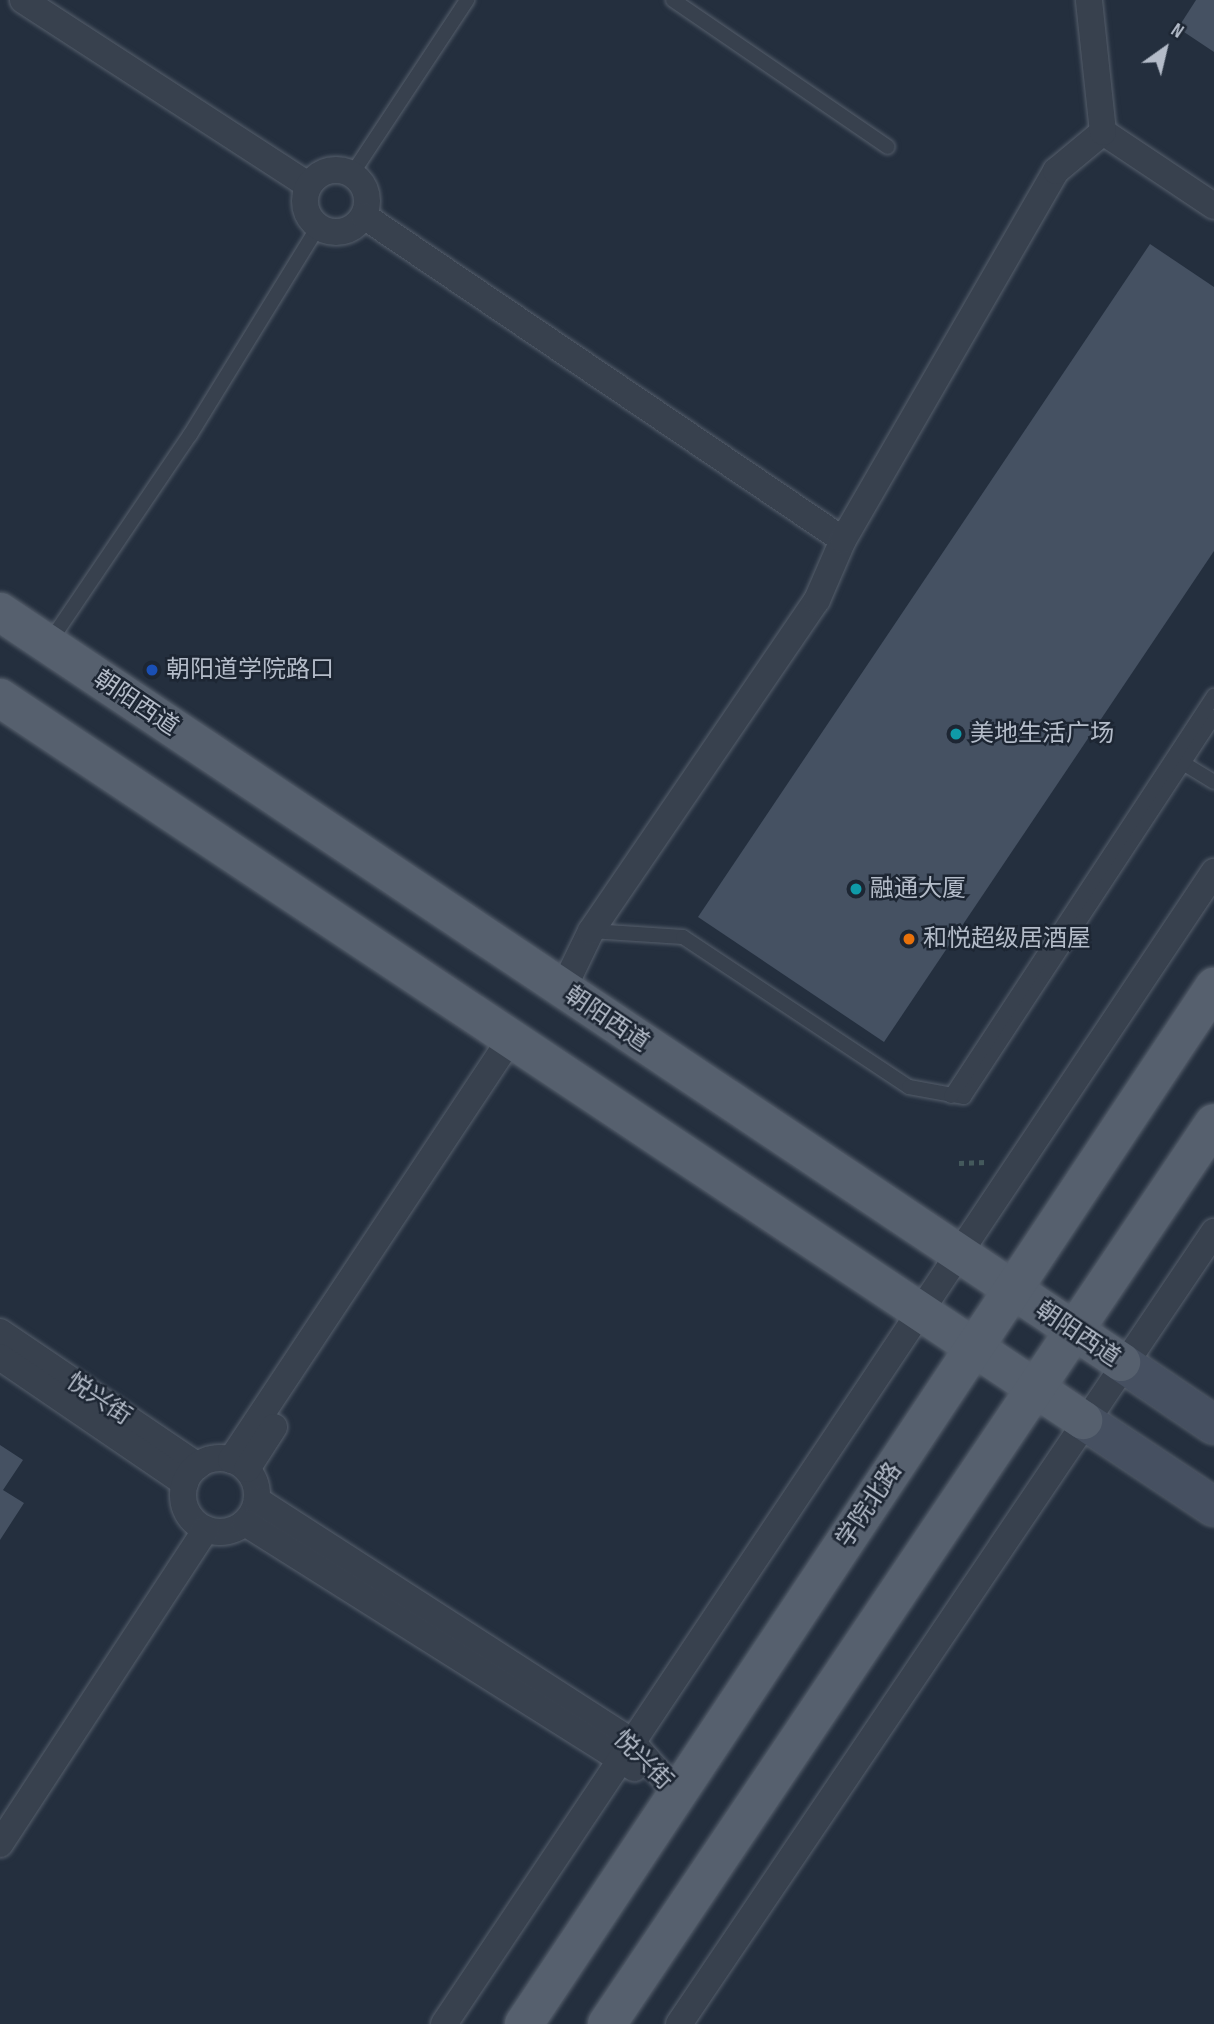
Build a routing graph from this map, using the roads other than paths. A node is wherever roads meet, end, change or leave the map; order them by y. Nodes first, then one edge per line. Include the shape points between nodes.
1 (23, 0) edge
2 (467, 0) edge
3 (673, 0) edge
4 (1089, 0) edge
5 (1103, 132) junction
6 (888, 147) dead end
7 (352, 174) junction
8 (308, 185) junction
9 (1214, 206) edge
10 (364, 216) junction
11 (318, 227) junction
12 (844, 540) junction
13 (0, 612) edge
14 (48, 645) junction
15 (1214, 696) edge
16 (0, 698) edge
17 (1214, 717) edge
18 (1179, 761) junction
19 (1214, 782) edge
20 (1214, 872) edge
21 (591, 931) junction
22 (1214, 987) edge
23 (563, 989) junction
24 (517, 1043) junction
25 (1214, 1123) edge
26 (1214, 1232) edge
27 (958, 1253) junction
28 (1016, 1293) junction
29 (919, 1310) junction
30 (0, 1332) edge
31 (1076, 1332) junction
32 (976, 1348) junction
33 (0, 1357) edge
34 (1121, 1362) junction
35 (1040, 1390) junction
36 (1083, 1420) junction
37 (1214, 1425) edge
38 (239, 1465) junction
39 (192, 1474) junction
40 (1214, 1507) edge
41 (251, 1511) junction
42 (199, 1524) junction
43 (626, 1751) junction
44 (677, 1793) junction
45 (0, 1816) edge
46 (0, 1844) edge
47 (444, 2024) edge
48 (524, 2024) edge
49 (607, 2024) edge
50 (679, 2024) edge

1 - 8 street
2 - 7 lane
3 - 6 lane
4 - 5 street
5 - 9 street
5 - 12 street via 1056,171
7 - 8 street via 333,169
7 - 10 street via 365,188
8 - 11 street via 304,203
10 - 11 street via 348,230
10 - 12 street
11 - 14 lane via 190,435
12 - 21 street via 817,600
13 - 14 main road, 朝阳西道
14 - 23 main road, 朝阳西道
15 - 18 lane
16 - 24 main road
17 - 18 lane
18 - 19 lane
18 - 21 lane via 951,1096 909,1087 683,937
20 - 27 street
21 - 23 street
22 - 28 main road, 学院北路
23 - 27 main road, 朝阳西道
24 - 29 main road
24 - 38 street
25 - 31 main road
26 - 34 street
27 - 28 main road, 朝阳西道
27 - 29 street
28 - 31 main road, 朝阳西道
28 - 32 main road, 学院北路
29 - 32 main road
29 - 43 street
30 - 39 street, 悦兴街
31 - 34 main road, 朝阳西道
31 - 35 main road
32 - 35 main road
32 - 44 main road, 学院北路
33 - 39 street, 悦兴街
34 - 36 street
34 - 37 main road, 朝阳西道
35 - 36 main road
35 - 49 main road via 977,1472
36 - 40 main road
36 - 50 street
38 - 39 street
38 - 41 street
39 - 42 street
41 - 42 street via 226,1531
41 - 43 street, 悦兴街
42 - 45 street
42 - 46 street
43 - 44 street, 悦兴街
43 - 47 street
44 - 48 main road, 学院北路

